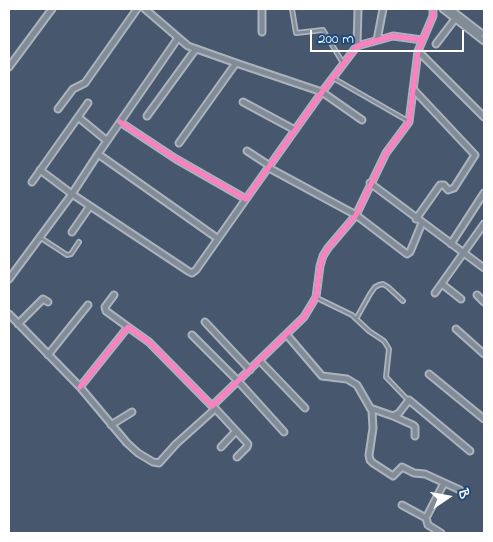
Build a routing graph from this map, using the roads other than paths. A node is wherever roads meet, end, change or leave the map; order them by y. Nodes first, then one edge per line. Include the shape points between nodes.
1 (52, 9) edge
2 (136, 9) edge
3 (262, 9) edge
4 (292, 9) edge
5 (358, 9) edge
6 (383, 9) edge
7 (433, 9) edge
8 (443, 9) edge
9 (450, 9) edge
10 (149, 10) edge
11 (456, 19) junction
12 (262, 32) dead end
13 (484, 33) edge
14 (178, 38) junction
15 (377, 40) junction
16 (422, 40) junction
17 (484, 41) edge
18 (436, 44) dead end
19 (357, 46) junction
20 (195, 50) junction
21 (418, 51) junction
22 (236, 64) junction
23 (343, 64) junction
24 (9, 67) edge
25 (333, 78) junction
26 (413, 89) junction
27 (322, 92) junction
28 (243, 102) dead end
29 (88, 103) dead end
30 (58, 108) dead end
31 (78, 116) junction
32 (147, 116) dead end
33 (484, 117) edge
34 (362, 120) dead end
35 (120, 122) junction
36 (409, 122) junction
37 (295, 130) junction
38 (106, 140) junction
39 (179, 143) dead end
40 (247, 151) dead end
41 (98, 154) junction
42 (270, 167) junction
43 (40, 170) junction
44 (32, 182) dead end
45 (370, 183) junction
46 (484, 193) edge
47 (72, 194) junction
48 (246, 200) junction
49 (90, 206) junction
50 (356, 215) junction
51 (416, 219) junction
52 (422, 223) junction
53 (484, 224) edge
54 (72, 232) dead end
55 (40, 237) junction
56 (218, 238) junction
57 (79, 242) dead end
58 (450, 244) junction
59 (464, 253) junction
60 (484, 268) edge
61 (9, 279) edge
62 (442, 284) junction
63 (435, 294) dead end
64 (114, 295) dead end
65 (477, 295) dead end
66 (316, 297) junction
67 (461, 299) dead end
68 (403, 301) dead end
69 (48, 302) dead end
70 (484, 302) edge
71 (88, 305) dead end
72 (9, 314) edge
73 (356, 319) junction
74 (205, 322) dead end
75 (18, 324) junction
76 (128, 327) junction
77 (456, 329) dead end
78 (192, 335) dead end
79 (286, 335) junction
80 (484, 354) edge
81 (48, 355) junction
82 (260, 361) junction
83 (250, 370) junction
84 (429, 374) dead end
85 (238, 381) junction
86 (80, 387) junction
87 (409, 400) junction
88 (214, 407) junction
89 (305, 408) dead end
90 (370, 408) junction
91 (132, 412) dead end
92 (393, 416) junction
93 (484, 419) edge
94 (111, 425) junction
95 (236, 431) junction
96 (284, 432) dead end
97 (414, 436) dead end
98 (221, 448) dead end
99 (470, 451) dead end
100 (237, 457) dead end
101 (444, 483) junction
102 (460, 490) dead end
103 (402, 505) dead end
104 (426, 518) junction
105 (441, 533) edge

1 - 24 street
2 - 30 street via 85,82 74,89
3 - 12 street
4 - 23 lane via 296,33 323,30
5 - 19 street
6 - 15 street
7 - 16 street
8 - 11 street
9 - 13 street
10 - 14 street
11 - 17 street
11 - 18 street
14 - 20 street
14 - 35 street
15 - 16 street via 393,36
15 - 19 street
16 - 21 street
19 - 23 street
20 - 22 street
20 - 32 street
21 - 26 street
21 - 33 street
22 - 27 street
22 - 39 street
23 - 25 street
25 - 27 street
25 - 36 lane
26 - 36 street
26 - 51 street via 475,155 454,188 448,190 440,185
27 - 34 street
27 - 37 street
28 - 37 street
29 - 31 street
31 - 38 street
31 - 43 street
35 - 38 street
35 - 48 street
36 - 45 street via 386,152
37 - 42 street
38 - 41 street
40 - 42 street
41 - 47 street
41 - 56 street
42 - 48 street
42 - 50 street
43 - 44 street
43 - 47 street
45 - 50 street
45 - 51 street
46 - 58 street
47 - 49 street
47 - 55 street
48 - 56 street
49 - 54 street
49 - 56 street via 188,271 196,270
50 - 52 street via 409,254
50 - 66 street via 324,256
51 - 52 street
52 - 58 street
53 - 59 street
55 - 57 lane via 67,255
55 - 61 street
58 - 59 street
59 - 60 street
59 - 62 street
62 - 63 street
62 - 67 street
64 - 76 street via 105,307 106,311
65 - 70 street
66 - 73 lane
66 - 79 street via 304,317
68 - 73 lane via 388,286 379,285
69 - 75 street via 43,299
71 - 81 street
72 - 75 street
73 - 87 lane via 386,344 389,353 386,377
74 - 83 street
75 - 81 street
76 - 86 street
76 - 88 street via 149,342
77 - 80 street
78 - 85 street
79 - 82 street
79 - 90 street via 322,376 355,382
81 - 86 street
82 - 83 street
82 - 89 street
83 - 85 street
84 - 93 street
85 - 88 street
85 - 96 street
86 - 94 street
87 - 92 street
87 - 99 street
88 - 94 street via 156,464 138,453
88 - 95 street
90 - 92 street
90 - 101 street via 373,428 370,460 393,476 402,467
91 - 94 street
92 - 97 street via 413,425
95 - 98 street
95 - 100 street via 248,445
101 - 102 street
101 - 104 street
103 - 104 street
104 - 105 street via 430,527

